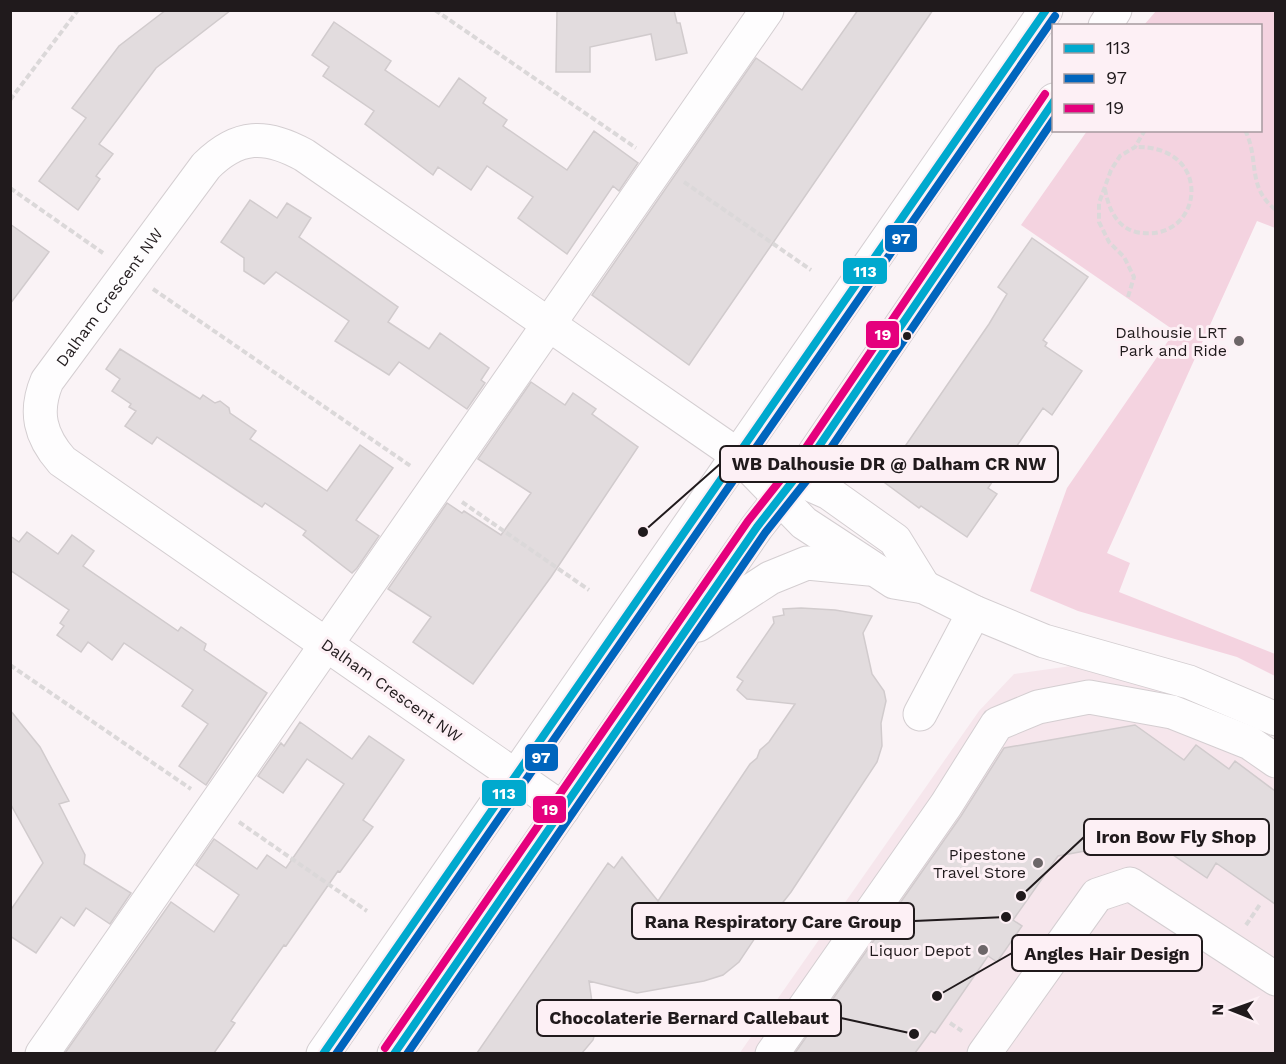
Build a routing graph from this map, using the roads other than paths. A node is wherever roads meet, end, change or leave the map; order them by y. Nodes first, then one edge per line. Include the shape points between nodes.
1 (767, 10) edge
2 (1046, 10) edge
3 (1115, 10) edge
4 (1106, 24) edge
5 (1052, 101) edge
6 (549, 325) junction
7 (739, 456) junction
8 (788, 488) junction
9 (875, 570) junction
10 (924, 587) junction
11 (974, 612) junction
12 (684, 634) junction
13 (327, 644) junction
14 (921, 714) dead end
15 (1275, 719) edge
16 (1275, 761) edge
17 (517, 777) junction
18 (563, 809) junction
19 (1275, 979) edge
20 (42, 1053) edge
21 (323, 1053) edge
22 (394, 1053) edge
23 (772, 1053) edge
24 (984, 1053) edge

1 - 6 street
2 - 7 street
3 - 4 street
5 - 8 street
6 - 7 street, Dalham Crescent NW
6 - 13 street
6 - 13 street, Dalham Crescent NW via 304,154 262,140 243,141 222,149 206,165 47,381 40,408 47,444 62,461
7 - 8 street, Dalham Crescent NW
7 - 17 street
8 - 9 street via 804,524
8 - 10 street, Dalham Crescent NW via 829,493 895,540
8 - 12 street
9 - 10 street via 894,582
9 - 12 street via 807,563 770,578
10 - 11 street
11 - 14 street
11 - 15 street via 1044,641 1189,682
12 - 18 street
13 - 17 street, Dalham Crescent NW
13 - 20 street
16 - 23 street via 1251,743 1172,712 1089,698 1038,706 997,724 946,805
17 - 18 street, Dalham Crescent NW
17 - 21 street
18 - 22 street
19 - 24 street via 1130,884 1097,895

